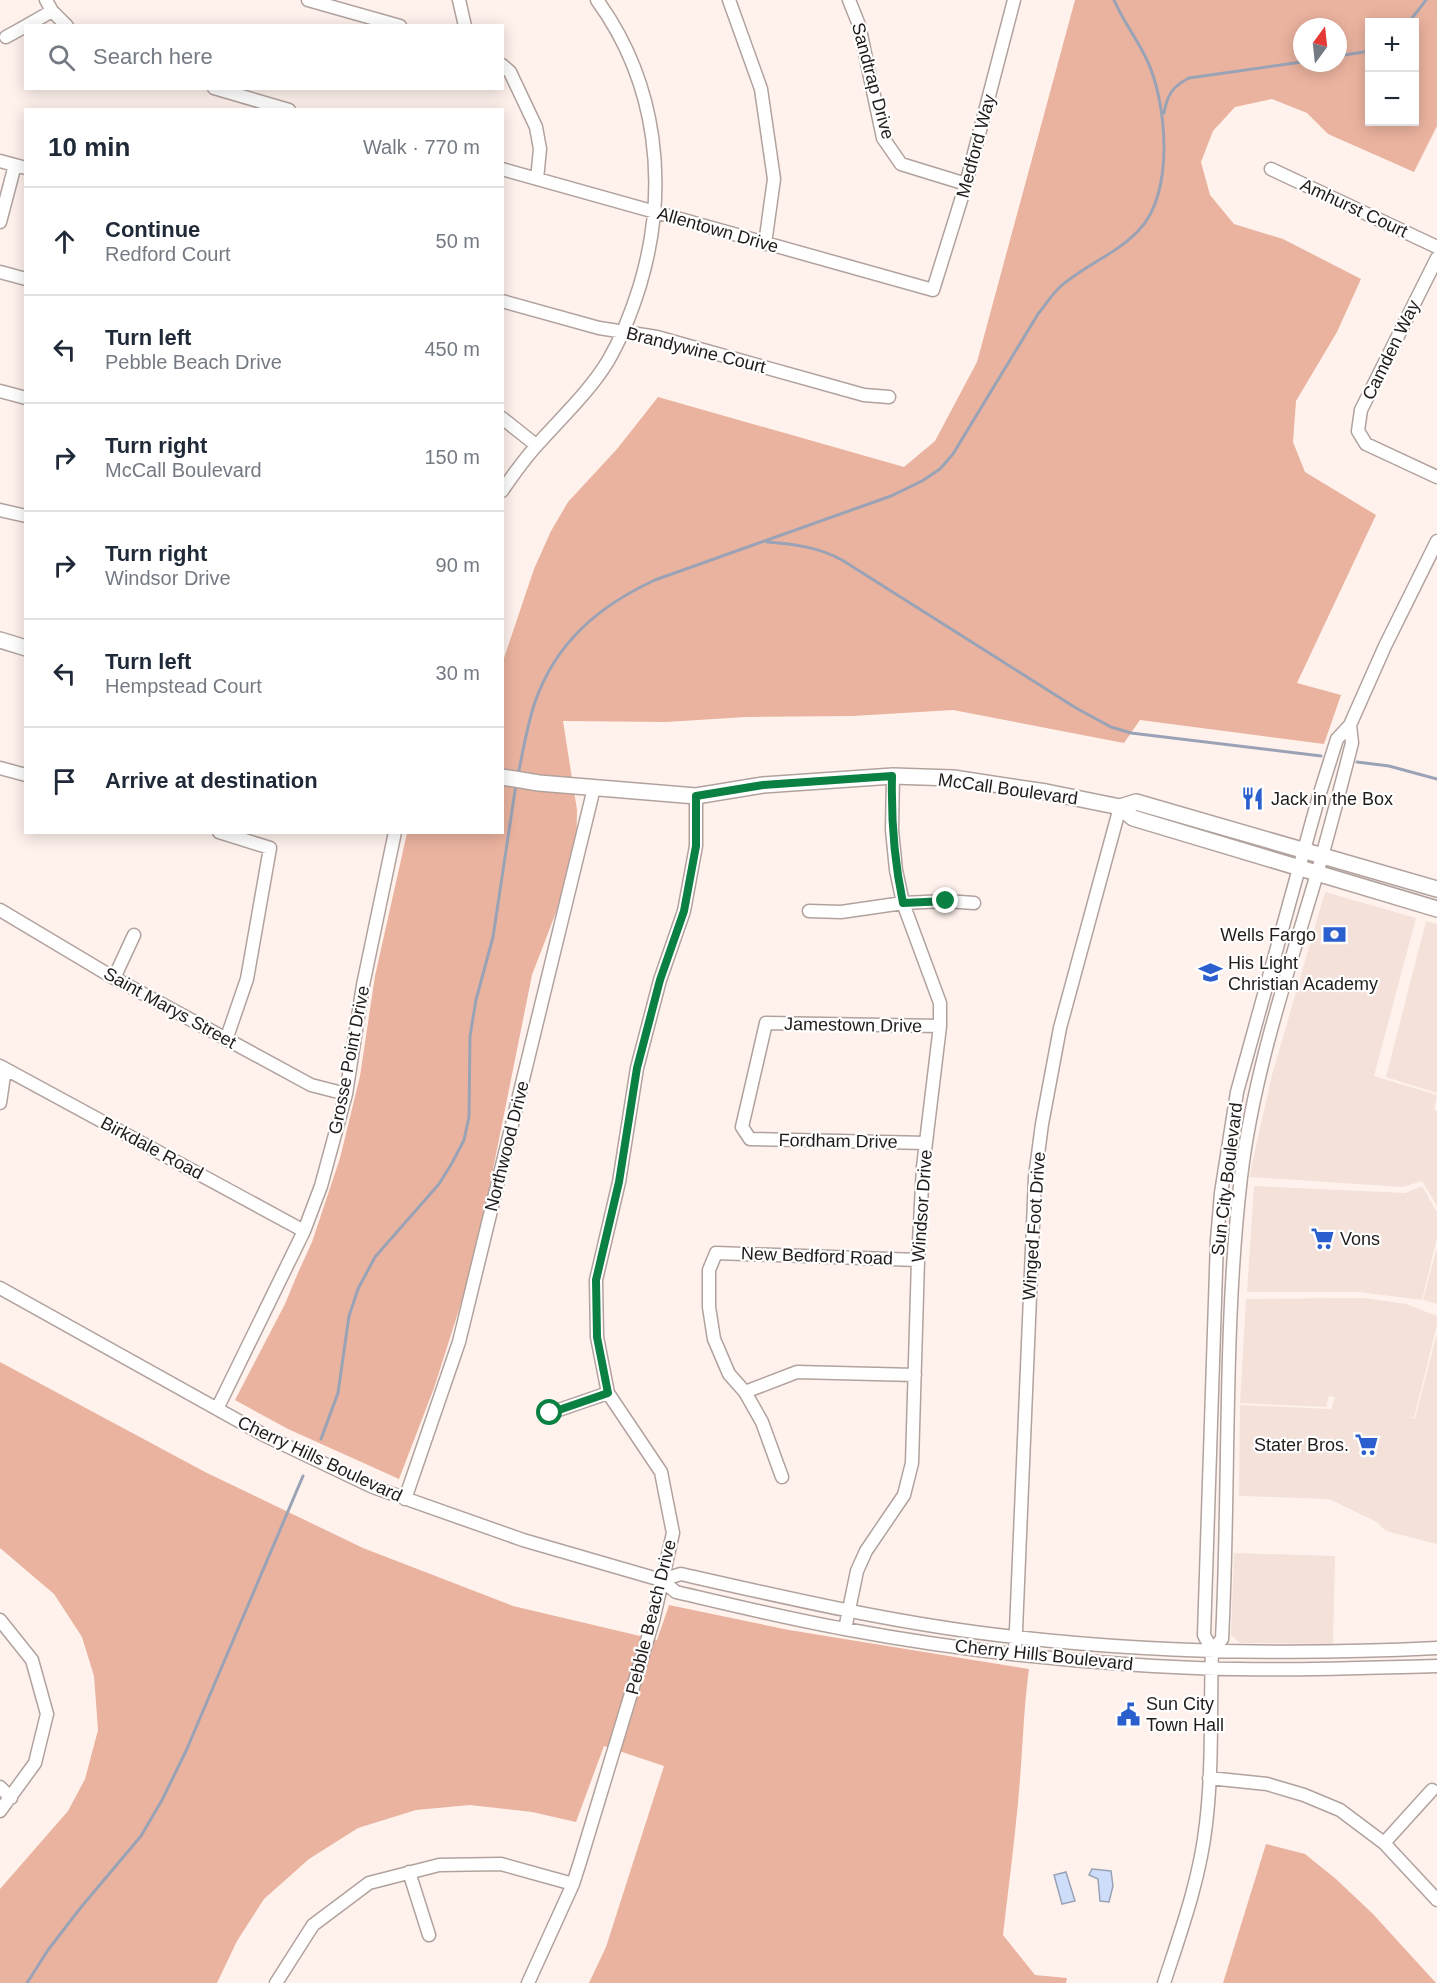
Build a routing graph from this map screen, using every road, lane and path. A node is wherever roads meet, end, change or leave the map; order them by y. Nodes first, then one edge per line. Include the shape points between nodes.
1 (308, 0) edge
2 (459, 0) edge
3 (597, 0) edge
4 (729, 0) edge
5 (849, 0) edge
6 (1014, 0) edge
7 (49, 5) edge
8 (28, 24) edge
9 (65, 24) edge
10 (393, 24) edge
11 (465, 24) edge
12 (24, 27) edge
13 (6, 37) dead end
14 (504, 67) edge
15 (221, 90) edge
16 (282, 108) edge
17 (0, 161) edge
18 (20, 167) edge
19 (1271, 169) dead end
20 (504, 171) edge
21 (537, 179) junction
22 (966, 184) junction
23 (655, 213) junction
24 (0, 222) edge
25 (765, 244) junction
26 (1437, 247) edge
27 (1437, 258) edge
28 (0, 272) edge
29 (24, 278) edge
30 (933, 290) joint
31 (504, 302) edge
32 (624, 331) junction
33 (0, 391) edge
34 (24, 397) edge
35 (890, 397) dead end
36 (504, 419) edge
37 (536, 446) junction
38 (1437, 477) edge
39 (504, 488) edge
40 (0, 510) edge
41 (24, 516) edge
42 (1437, 541) edge
43 (0, 640) edge
44 (24, 647) edge
45 (1350, 725) junction
46 (0, 768) edge
47 (24, 774) edge
48 (892, 776) junction
49 (504, 777) edge
50 (594, 788) junction
51 (696, 796) junction
52 (1120, 807) junction
53 (225, 834) edge
54 (395, 834) edge
55 (1304, 850) junction
56 (1322, 855) junction
57 (1299, 867) junction
58 (1317, 872) junction
59 (1437, 889) edge
60 (903, 903) junction
61 (974, 903) dead end
62 (1437, 909) edge
63 (0, 910) edge
64 (808, 911) dead end
65 (134, 935) dead end
66 (114, 978) junction
67 (940, 1026) junction
68 (226, 1040) junction
69 (3, 1067) edge
70 (346, 1094) junction
71 (0, 1103) edge
72 (750, 1139) joint
73 (926, 1143) junction
74 (304, 1231) junction
75 (918, 1260) junction
76 (0, 1288) edge
77 (915, 1375) junction
78 (745, 1392) junction
79 (608, 1393) junction
80 (217, 1409) junction
81 (550, 1413) dead end
82 (782, 1477) dead end
83 (405, 1499) junction
84 (661, 1580) junction
85 (849, 1611) junction
86 (0, 1620) edge
87 (845, 1629) junction
88 (1015, 1637) junction
89 (1437, 1648) edge
90 (1212, 1650) junction
91 (1015, 1654) junction
92 (1437, 1666) edge
93 (1211, 1669) junction
94 (1209, 1778) junction
95 (0, 1787) edge
96 (1432, 1790) dead end
97 (11, 1798) junction
98 (0, 1811) edge
99 (1384, 1842) junction
100 (409, 1872) junction
101 (573, 1884) junction
102 (1437, 1900) edge
103 (429, 1935) dead end
104 (276, 1983) edge
105 (528, 1983) edge
106 (1164, 1983) edge

1 - 10 street
2 - 11 street
3 - 23 street via 629,56 645,99 656,158
4 - 25 street via 760,88 774,179
5 - 22 street, Sandtrap Drive via 859,25 883,138 901,164
6 - 22 street, Medford Way
7 - 8 street
7 - 9 street
12 - 13 street
14 - 21 street via 536,127 540,149
15 - 16 street
17 - 18 street
18 - 24 street
19 - 26 street, Amhurst Court
20 - 21 street, Allentown Drive
21 - 23 street, Allentown Drive
22 - 30 street, Medford Way
23 - 25 street, Allentown Drive
23 - 32 street via 651,243
25 - 30 street, Allentown Drive
27 - 38 street, Camden Way via 1361,410 1358,431 1366,444
28 - 29 street
31 - 32 street, Brandywine Court via 599,328
32 - 35 street, Brandywine Court via 864,395
32 - 37 street via 595,380
33 - 34 street
36 - 37 street
37 - 39 street
40 - 41 street
42 - 45 street, Sun City Boulevard
43 - 44 main road
45 - 55 street, Sun City Boulevard via 1337,739
45 - 56 street, Sun City Boulevard via 1352,743
46 - 47 street
48 - 51 main road, McCall Boulevard via 763,785
48 - 52 main road, McCall Boulevard via 953,778
48 - 60 street, Windsor Drive via 892,830
49 - 50 main road, McCall Boulevard
50 - 51 main road, McCall Boulevard
50 - 83 street, Northwood Drive via 459,1342
51 - 79 street, Pebble Beach Drive via 696,846 684,911 660,980 637,1068 619,1182 596,1280 597,1337
52 - 55 main road, McCall Boulevard via 1136,802
52 - 57 main road, McCall Boulevard via 1133,818
52 - 88 street, Winged Foot Drive via 1060,1028 1035,1177
53 - 68 street via 270,848 247,979
54 - 70 street, Grosse Point Drive via 363,985
55 - 56 main road, McCall Boulevard
55 - 57 street, Sun City Boulevard
56 - 58 street, Sun City Boulevard
56 - 59 main road, McCall Boulevard
57 - 58 main road, McCall Boulevard
57 - 90 street, Sun City Boulevard via 1237,1092 1221,1193 1204,1635
58 - 62 main road, McCall Boulevard
58 - 90 street, Sun City Boulevard via 1263,1059 1241,1177 1232,1306 1222,1639
60 - 61 street
60 - 64 street via 841,912
60 - 67 street, Windsor Drive via 940,1003
63 - 66 street, Saint Marys Street
65 - 66 street
66 - 68 street, Saint Marys Street
67 - 72 street, Jamestown Drive via 766,1023 742,1127
67 - 73 street, Windsor Drive
68 - 70 street, Saint Marys Street via 311,1085
69 - 71 street
69 - 74 street, Birkdale Road
70 - 74 street, Grosse Point Drive
72 - 73 street, Fordham Drive
73 - 75 street, Windsor Drive
74 - 80 street, Grosse Point Drive
75 - 77 street, Windsor Drive
75 - 78 street, New Bedford Road via 716,1253 709,1270 714,1339 729,1374
76 - 80 street, Cherry Hills Boulevard
77 - 78 street via 797,1372
77 - 85 street, Windsor Drive via 912,1463 904,1495 866,1551 857,1571
78 - 82 street via 762,1422
79 - 81 street
79 - 84 street, Pebble Beach Drive via 661,1472 673,1533
80 - 83 street, Cherry Hills Boulevard via 303,1454
83 - 84 street, Cherry Hills Boulevard via 523,1540
84 - 85 street, Cherry Hills Boulevard via 681,1574
84 - 87 street, Cherry Hills Boulevard via 676,1592
84 - 101 street, Pebble Beach Drive via 653,1622
85 - 87 street, Windsor Drive
85 - 88 street, Cherry Hills Boulevard
86 - 97 street via 32,1660 47,1714 35,1763
87 - 91 street, Cherry Hills Boulevard
88 - 90 street, Cherry Hills Boulevard
88 - 91 street, Winged Foot Drive
89 - 90 street, Cherry Hills Boulevard via 1348,1652
90 - 93 street, Sun City Boulevard
91 - 93 street, Cherry Hills Boulevard
92 - 93 street, Cherry Hills Boulevard
93 - 94 street, Sun City Boulevard
94 - 99 street via 1267,1784 1304,1795 1340,1810
94 - 106 street, Sun City Boulevard via 1200,1865
95 - 97 street
96 - 99 street
97 - 98 street
99 - 102 street
100 - 101 street via 439,1865 501,1864
100 - 103 street
100 - 104 street via 369,1883 313,1925
101 - 105 street, Pebble Beach Drive

